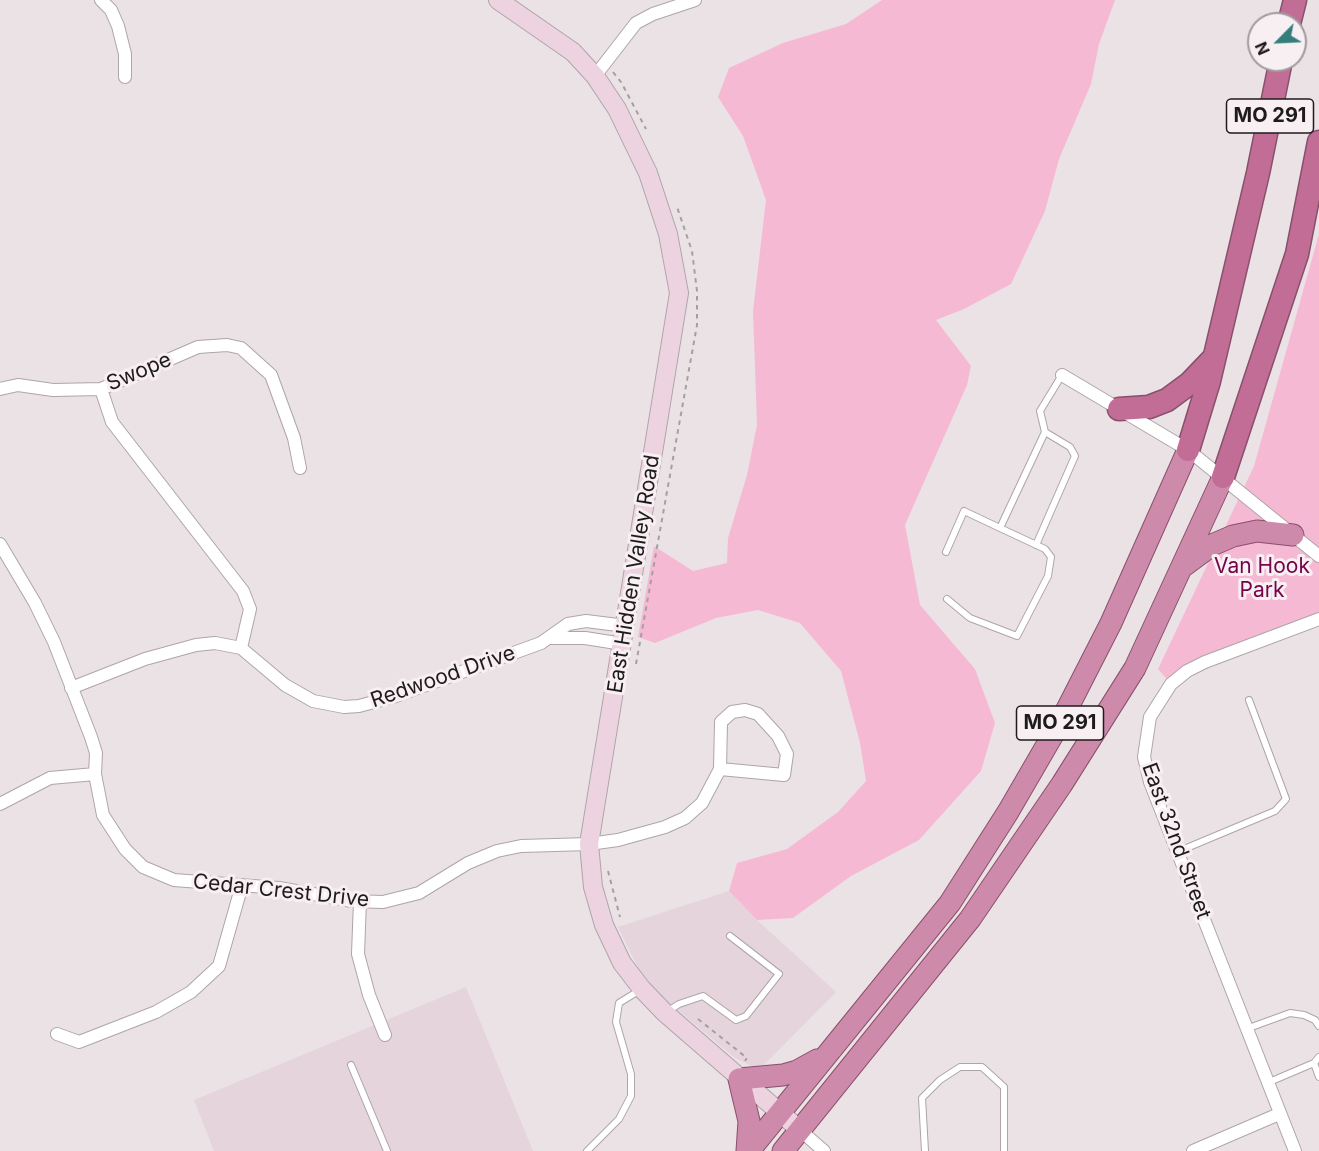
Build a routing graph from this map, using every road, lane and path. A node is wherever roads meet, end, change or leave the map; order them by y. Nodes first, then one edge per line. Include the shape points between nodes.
1 (100, 0) edge
2 (498, 0) edge
3 (695, 0) edge
4 (1279, 72) edge
5 (125, 76) dead end
6 (595, 76) junction
7 (1319, 142) edge
8 (1215, 357) junction
9 (1062, 375) joint
10 (0, 389) edge
11 (101, 389) junction
12 (1119, 409) junction
13 (1044, 432) junction
14 (1188, 450) junction
15 (300, 468) dead end
16 (1222, 477) junction
17 (1000, 528) junction
18 (1293, 535) junction
19 (1036, 545) junction
20 (1, 548) edge
21 (946, 552) dead end
22 (1319, 556) edge
23 (1182, 567) junction
24 (947, 599) dead end
25 (1319, 619) edge
26 (626, 626) junction
27 (552, 638) junction
28 (623, 644) junction
29 (241, 648) junction
30 (71, 688) junction
31 (1249, 700) dead end
32 (720, 769) junction
33 (95, 774) junction
34 (0, 804) edge
35 (589, 844) junction
36 (1177, 853) junction
37 (242, 885) junction
38 (360, 901) junction
39 (730, 936) dead end
40 (642, 989) junction
41 (665, 1013) junction
42 (1319, 1026) edge
43 (1246, 1029) junction
44 (57, 1034) dead end
45 (385, 1035) dead end
46 (836, 1043) junction
47 (1319, 1057) edge
48 (1314, 1063) junction
49 (351, 1065) dead end
50 (1319, 1077) edge
51 (739, 1079) junction
52 (1266, 1083) junction
53 (780, 1112) junction
54 (1278, 1114) junction
55 (800, 1130) junction
56 (387, 1151) edge
57 (587, 1151) edge
58 (748, 1151) edge
59 (783, 1151) edge
60 (824, 1151) edge
61 (925, 1151) edge
62 (1004, 1151) edge
63 (1193, 1151) edge
64 (1295, 1151) edge

1 - 5 street via 114,18 125,54
2 - 6 main road, East Hidden Valley Road via 573,52
3 - 6 street via 636,23
4 - 8 highway, MO 291
6 - 26 main road, East Hidden Valley Road via 617,109 648,174 668,234 679,292
7 - 16 highway, MO 291 via 1297,254
8 - 12 highway via 1190,383 1167,399 1149,407
8 - 14 highway, MO 291
9 - 12 street
9 - 13 lane via 1040,411
10 - 11 street, Swope via 18,385 53,390
11 - 15 street, Swope via 198,347 241,348 271,375 294,438
11 - 29 street via 112,422 243,591 250,609
12 - 14 street
13 - 17 lane
13 - 19 lane via 1070,447 1075,456
14 - 16 street
14 - 46 highway, MO 291 via 1111,623 1008,812 950,903
16 - 18 street
16 - 23 highway, MO 291
17 - 19 lane
17 - 21 lane via 964,511
18 - 22 street
18 - 23 highway via 1272,531 1233,536 1212,545
19 - 24 lane via 1045,549 1052,564 1017,636 970,618
20 - 30 street, Cedar Crest Drive via 40,612
23 - 55 highway, MO 291 via 1136,668 1062,784 970,919
25 - 36 street, East 32nd Street via 1205,662 1171,684 1159,700 1150,717 1144,757
26 - 27 street, Redwood Drive via 578,621
26 - 28 main road, East Hidden Valley Road
27 - 28 street, Redwood Drive
27 - 29 street, Redwood Drive via 396,696 344,707 312,701 285,685
28 - 35 main road, East Hidden Valley Road
29 - 30 street via 215,643 195,645 145,659
30 - 33 street, Cedar Crest Drive via 96,753
31 - 36 lane via 1286,799 1275,810
32 - 32 street via 721,722 732,712 758,714 778,736 787,754 784,775
32 - 35 street, Cedar Crest Drive via 702,803 685,818 664,828
33 - 34 street via 50,778
33 - 37 street, Cedar Crest Drive via 103,815 125,849 143,867 174,880
35 - 38 street, Cedar Crest Drive via 521,846 497,851 468,863 419,893 383,902
35 - 40 main road, East Hidden Valley Road via 593,887 604,925 622,963
36 - 43 street, East 32nd Street
37 - 38 street, Cedar Crest Drive
37 - 44 street via 219,966 191,992 166,1008 79,1042
38 - 45 street via 358,954
39 - 41 lane via 778,974 746,1016 735,1020 704,996
40 - 41 main road, East Hidden Valley Road
40 - 57 lane via 619,1003 616,1022 631,1074 631,1096 619,1119
41 - 51 main road, East Hidden Valley Road
42 - 43 lane via 1304,1015 1290,1013
43 - 52 street, East 32nd Street
46 - 51 highway via 812,1065 797,1071
46 - 53 highway, MO 291
47 - 48 lane
48 - 50 lane
48 - 52 lane
49 - 56 lane
51 - 53 main road, East Hidden Valley Road
51 - 58 highway via 749,1121
52 - 54 street, East 32nd Street
53 - 55 main road, East Hidden Valley Road
53 - 58 highway, MO 291
54 - 63 street
54 - 64 street, East 32nd Street
55 - 59 highway, MO 291
55 - 60 street
61 - 62 lane via 922,1098 960,1067 982,1067 1004,1087

